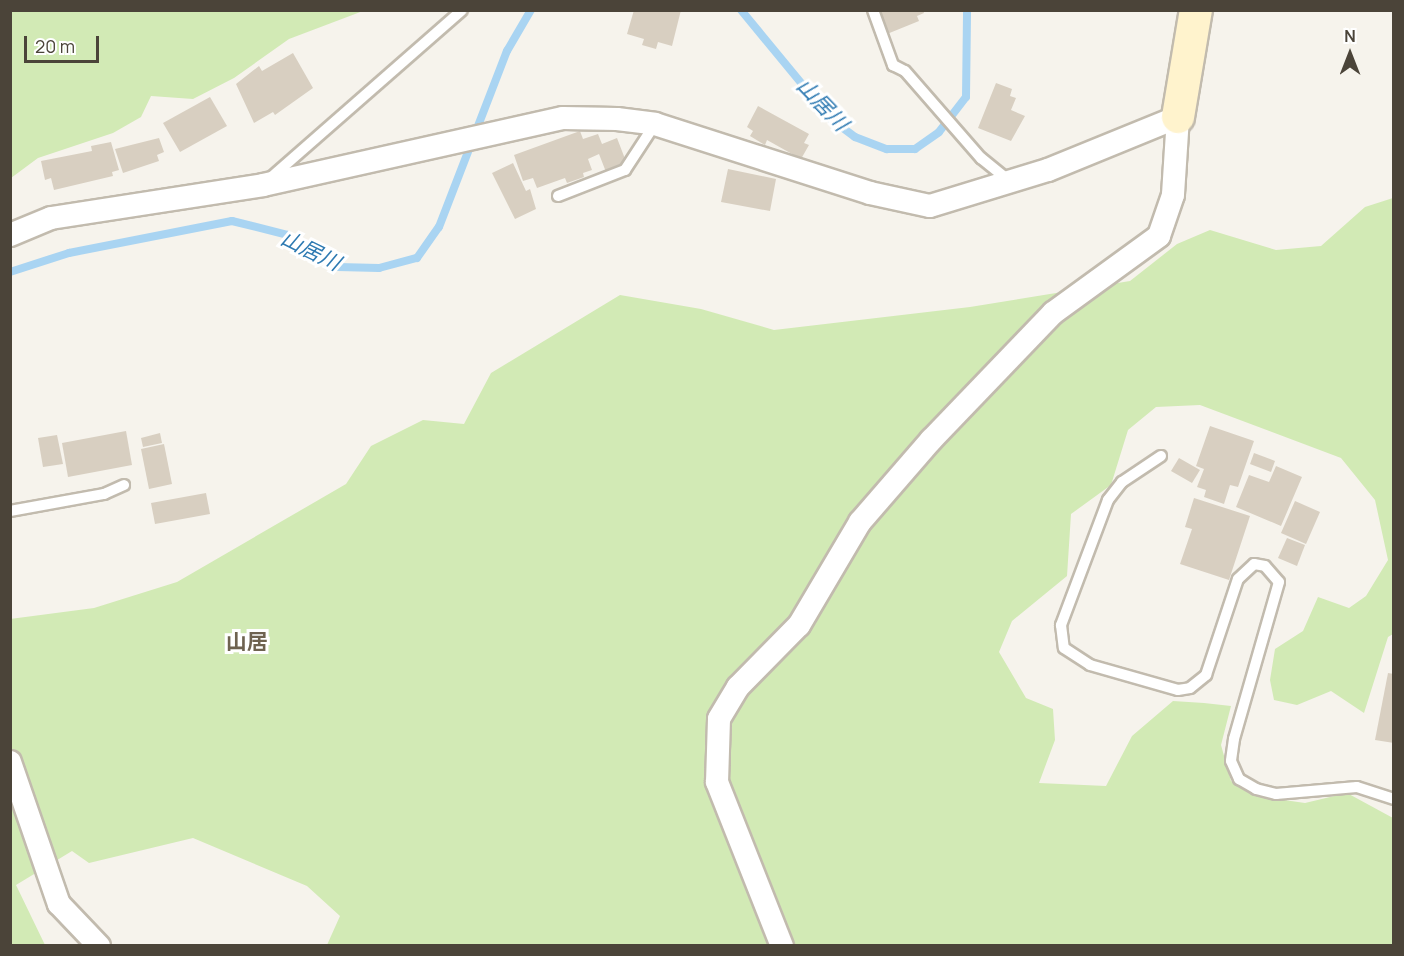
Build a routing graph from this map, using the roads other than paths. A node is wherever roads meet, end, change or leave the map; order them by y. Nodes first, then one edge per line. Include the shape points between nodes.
1 (462, 10) edge
2 (873, 10) edge
3 (1196, 10) edge
4 (1178, 117) junction
5 (655, 124) junction
6 (1009, 181) junction
7 (263, 186) junction
8 (558, 196) dead end
9 (10, 235) edge
10 (1161, 456) dead end
11 (124, 485) dead end
12 (10, 511) edge
13 (10, 762) edge
14 (1394, 799) edge
15 (99, 945) edge
16 (782, 945) edge

1 - 7 lane via 275,171
2 - 6 lane via 893,65 905,71 981,158
3 - 4 street
4 - 6 street
4 - 16 street via 1173,195 1159,236 1053,313 931,440 860,522 799,625 738,687 719,720 717,782
5 - 6 street via 870,193 930,206
5 - 7 street via 563,118
5 - 8 lane via 625,170
7 - 9 street via 51,218
10 - 14 lane via 1122,483 1108,500 1061,625 1064,648 1090,665 1178,690 1190,688 1206,675 1238,579 1254,564 1265,566 1279,582 1234,739 1231,761 1239,779 1276,794 1357,788
11 - 12 lane via 104,494
13 - 15 street via 59,904

